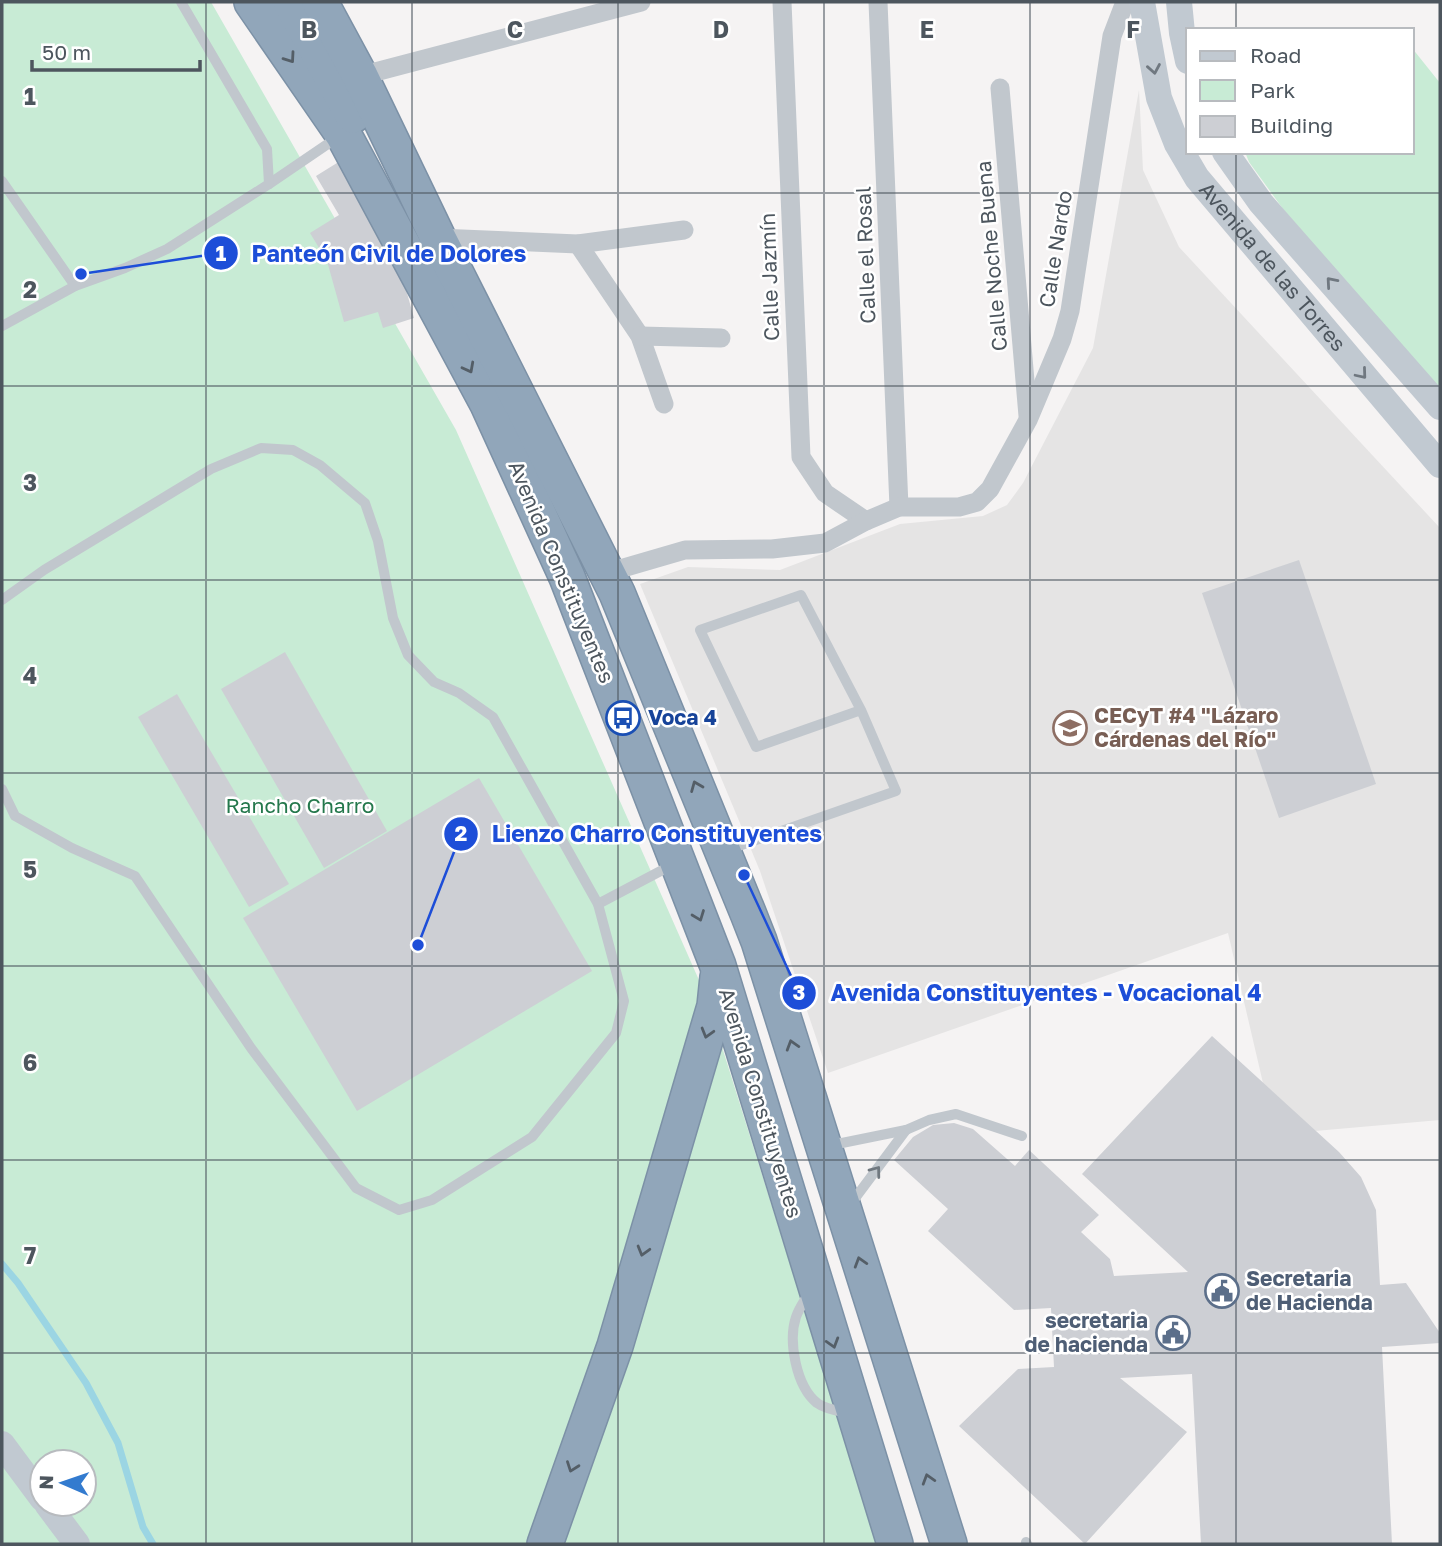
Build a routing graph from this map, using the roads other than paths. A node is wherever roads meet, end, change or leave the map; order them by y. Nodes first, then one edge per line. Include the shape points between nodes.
1 (181, 2) edge
2 (251, 2) edge
3 (292, 2) edge
4 (641, 2) edge
5 (782, 2) edge
6 (878, 2) edge
7 (1125, 2) edge
8 (1142, 2) edge
9 (1179, 2) edge
10 (326, 9) edge
11 (1186, 52) edge
12 (360, 76) junction
13 (1000, 88) dead end
14 (343, 134) junction
15 (1226, 154) edge
16 (2, 181) edge
17 (269, 184) junction
18 (684, 230) dead end
19 (438, 238) junction
20 (578, 244) junction
21 (75, 286) junction
22 (437, 307) junction
23 (2, 326) edge
24 (640, 336) junction
25 (720, 338) dead end
26 (664, 404) dead end
27 (1440, 407) edge
28 (1028, 420) junction
29 (1440, 422) edge
30 (1420, 442) junction
31 (1440, 465) edge
32 (899, 507) junction
33 (866, 521) junction
34 (606, 573) junction
35 (2, 600) edge
36 (861, 710) junction
37 (2, 789) edge
38 (723, 852) junction
39 (679, 862) junction
40 (598, 904) junction
41 (718, 966) junction
42 (905, 1130) junction
43 (1022, 1136) dead end
44 (822, 1142) junction
45 (844, 1212) junction
46 (2, 1444) edge
47 (28, 1478) edge
48 (58, 1518) edge
49 (77, 1544) edge
50 (545, 1544) edge
51 (895, 1544) edge
52 (949, 1544) edge

1 - 17 lane via 267,149
2 -> 14 highway, Avenida Constituyentes
3 - 22 highway via 357,122
4 - 12 street
5 - 33 street, Calle Jazmín via 801,457 825,493
6 - 32 street, Calle el Rosal
7 - 28 street, Calle Nardo via 1112,36 1070,311
8 -> 30 street, Avenida de las Torres via 1159,98 1197,178
9 - 11 street
10 - 12 highway, Avenida Constituyentes
12 - 19 highway, Avenida Constituyentes
13 - 28 street, Calle Noche Buena
14 - 17 lane
14 - 22 highway, Avenida Constituyentes
27 -> 15 street, Avenida de las Torres via 1261,203
16 - 21 lane
17 - 21 lane via 167,249
18 - 20 street
19 - 20 street
19 - 34 highway, Avenida Constituyentes
20 - 24 street
21 - 23 lane
22 -> 39 highway, Avenida Constituyentes via 488,404 567,577
24 - 25 street
24 - 26 street
28 - 32 street, Calle Nardo via 990,489 977,502 959,507
29 - 30 street
30 - 31 street, Avenida de las Torres
32 - 33 street
33 - 34 street via 825,543 685,550
38 -> 34 highway, Avenida Constituyentes
35 - 40 lane via 211,469 261,448 293,450 320,465 365,503 378,541 393,618 408,655 434,682 493,717
36 - 36 lane via 801,595 700,630 756,747
36 - 38 lane via 896,790
37 - 40 lane via 15,816 135,876 251,1048 356,1188 399,1210 432,1200 532,1138 616,1033 624,1001
44 -> 38 highway, Avenida Constituyentes via 759,941
39 - 40 lane
39 -> 41 highway, Avenida Constituyentes
41 -> 50 highway via 715,1006 615,1346
41 -> 51 highway, Avenida Constituyentes
42 - 43 lane via 956,1114
42 - 44 lane via 842,1143
45 -> 42 lane
44 - 45 highway, Avenida Constituyentes
52 -> 45 highway, Avenida Constituyentes
46 - 47 street
48 - 49 street

